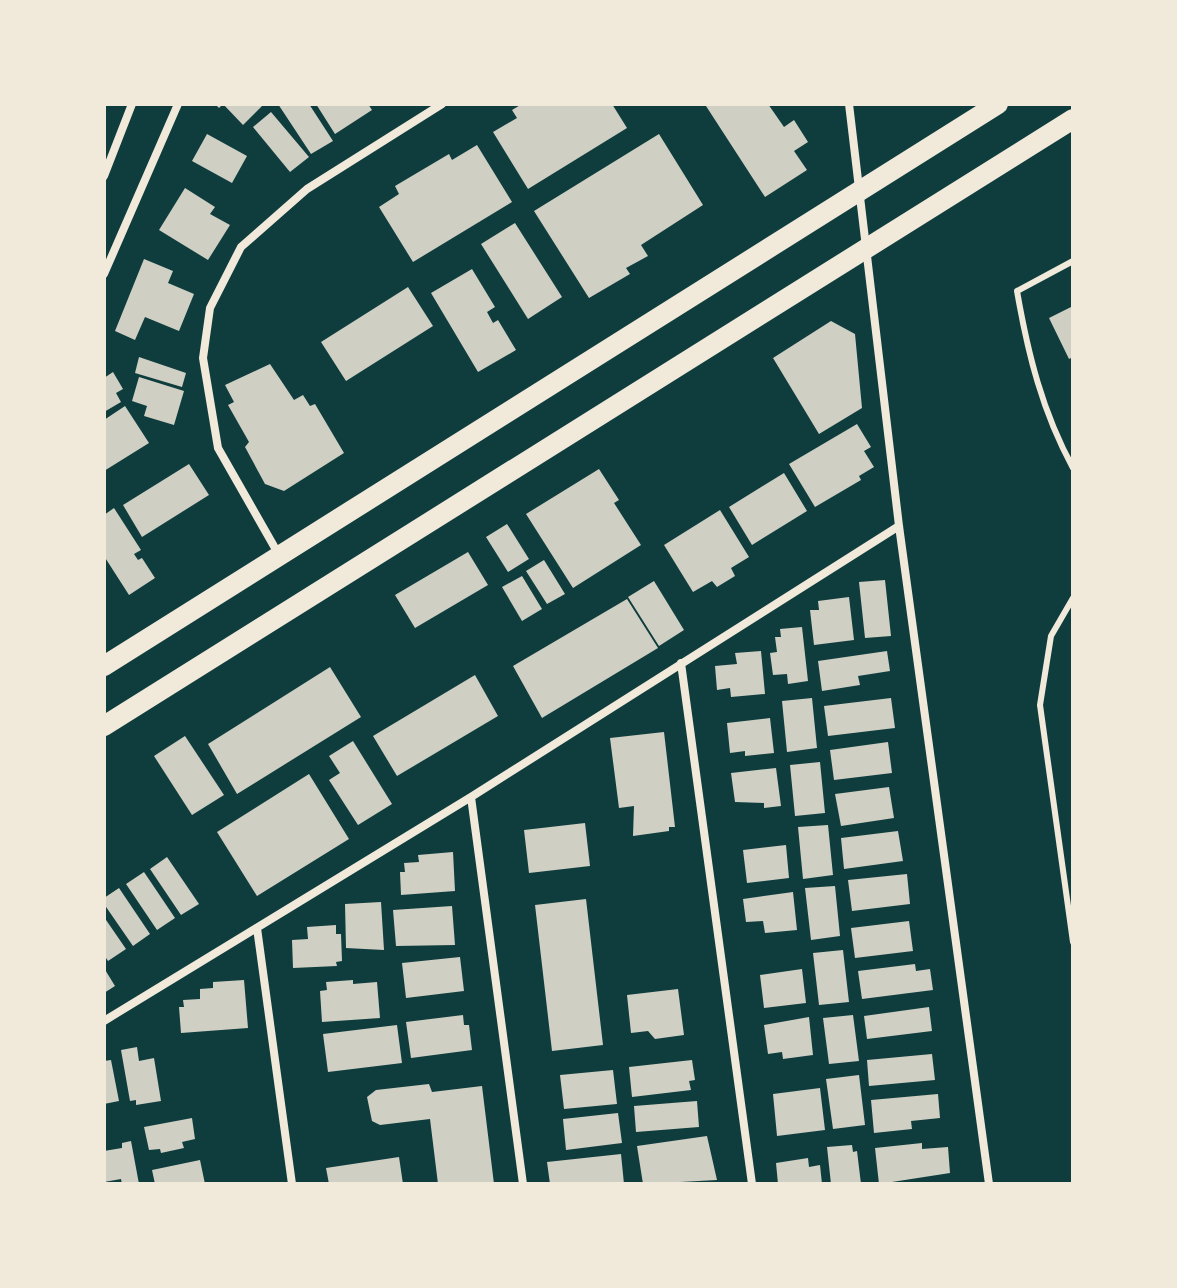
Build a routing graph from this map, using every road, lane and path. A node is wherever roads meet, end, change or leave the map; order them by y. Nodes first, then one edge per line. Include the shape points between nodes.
1 (132, 104) edge
2 (178, 104) edge
3 (442, 104) edge
4 (849, 104) edge
5 (998, 104) edge
6 (1073, 119) edge
7 (104, 176) edge
8 (860, 189) junction
9 (867, 248) junction
10 (1073, 261) edge
11 (104, 274) edge
12 (1073, 468) edge
13 (899, 526) junction
14 (279, 555) junction
15 (1073, 598) edge
16 (681, 663) junction
17 (104, 666) edge
18 (104, 726) edge
19 (471, 797) junction
20 (257, 928) junction
21 (1073, 942) edge
22 (104, 1021) edge
23 (292, 1184) edge
24 (523, 1184) edge
25 (752, 1184) edge
26 (989, 1184) edge

1 - 7 street
2 - 11 street
3 - 14 street via 307,189 241,247 210,308 203,358 218,448
4 - 8 street
5 - 8 main road
6 - 9 main road
8 - 9 street
8 - 14 main road
9 - 13 street
9 - 18 main road
10 - 12 lane via 1017,291 1029,362 1053,431
13 - 16 street
13 - 26 street
14 - 17 main road
15 - 21 lane via 1051,636 1040,705
16 - 19 street
16 - 25 street
19 - 20 street
19 - 24 street
20 - 22 street
20 - 23 street

